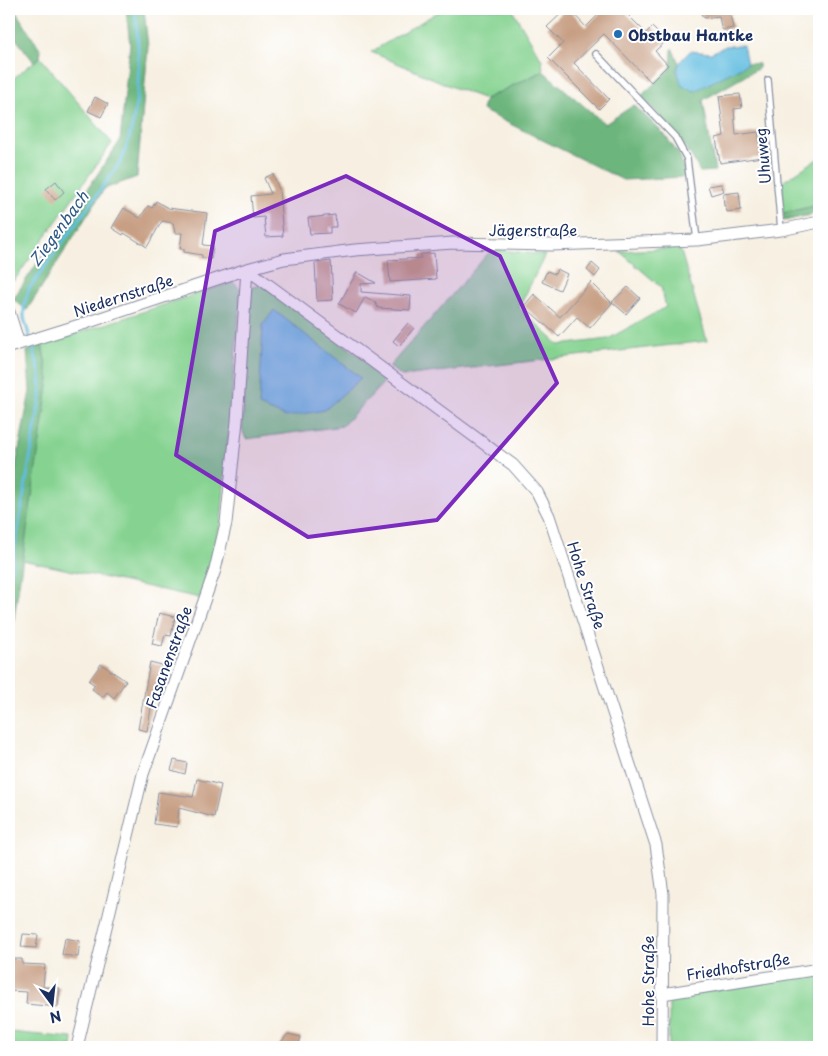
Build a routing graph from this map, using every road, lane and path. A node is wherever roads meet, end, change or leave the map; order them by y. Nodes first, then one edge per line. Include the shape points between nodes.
1 (596, 54) dead end
2 (768, 80) dead end
3 (819, 222) edge
4 (781, 230) junction
5 (696, 240) junction
6 (247, 269) junction
7 (9, 312) edge
8 (17, 345) edge
9 (819, 969) edge
10 (662, 994) junction
11 (77, 1047) edge
12 (662, 1047) edge

1 - 5 lane via 675,137 688,159
2 - 4 lane, Uhuweg
3 - 4 street, Jägerstraße
4 - 5 street, Jägerstraße
5 - 6 street, Jägerstraße via 551,245 453,243 355,250 284,259
6 - 8 street, Niedernstraße
6 - 10 street, Hohe Straße via 513,465 538,492 656,845 663,894
6 - 11 street, Fasanenstraße via 237,421 226,523 215,570 143,774
7 - 8 street
9 - 10 street, Friedhofstraße
10 - 12 street, Hohe Straße

